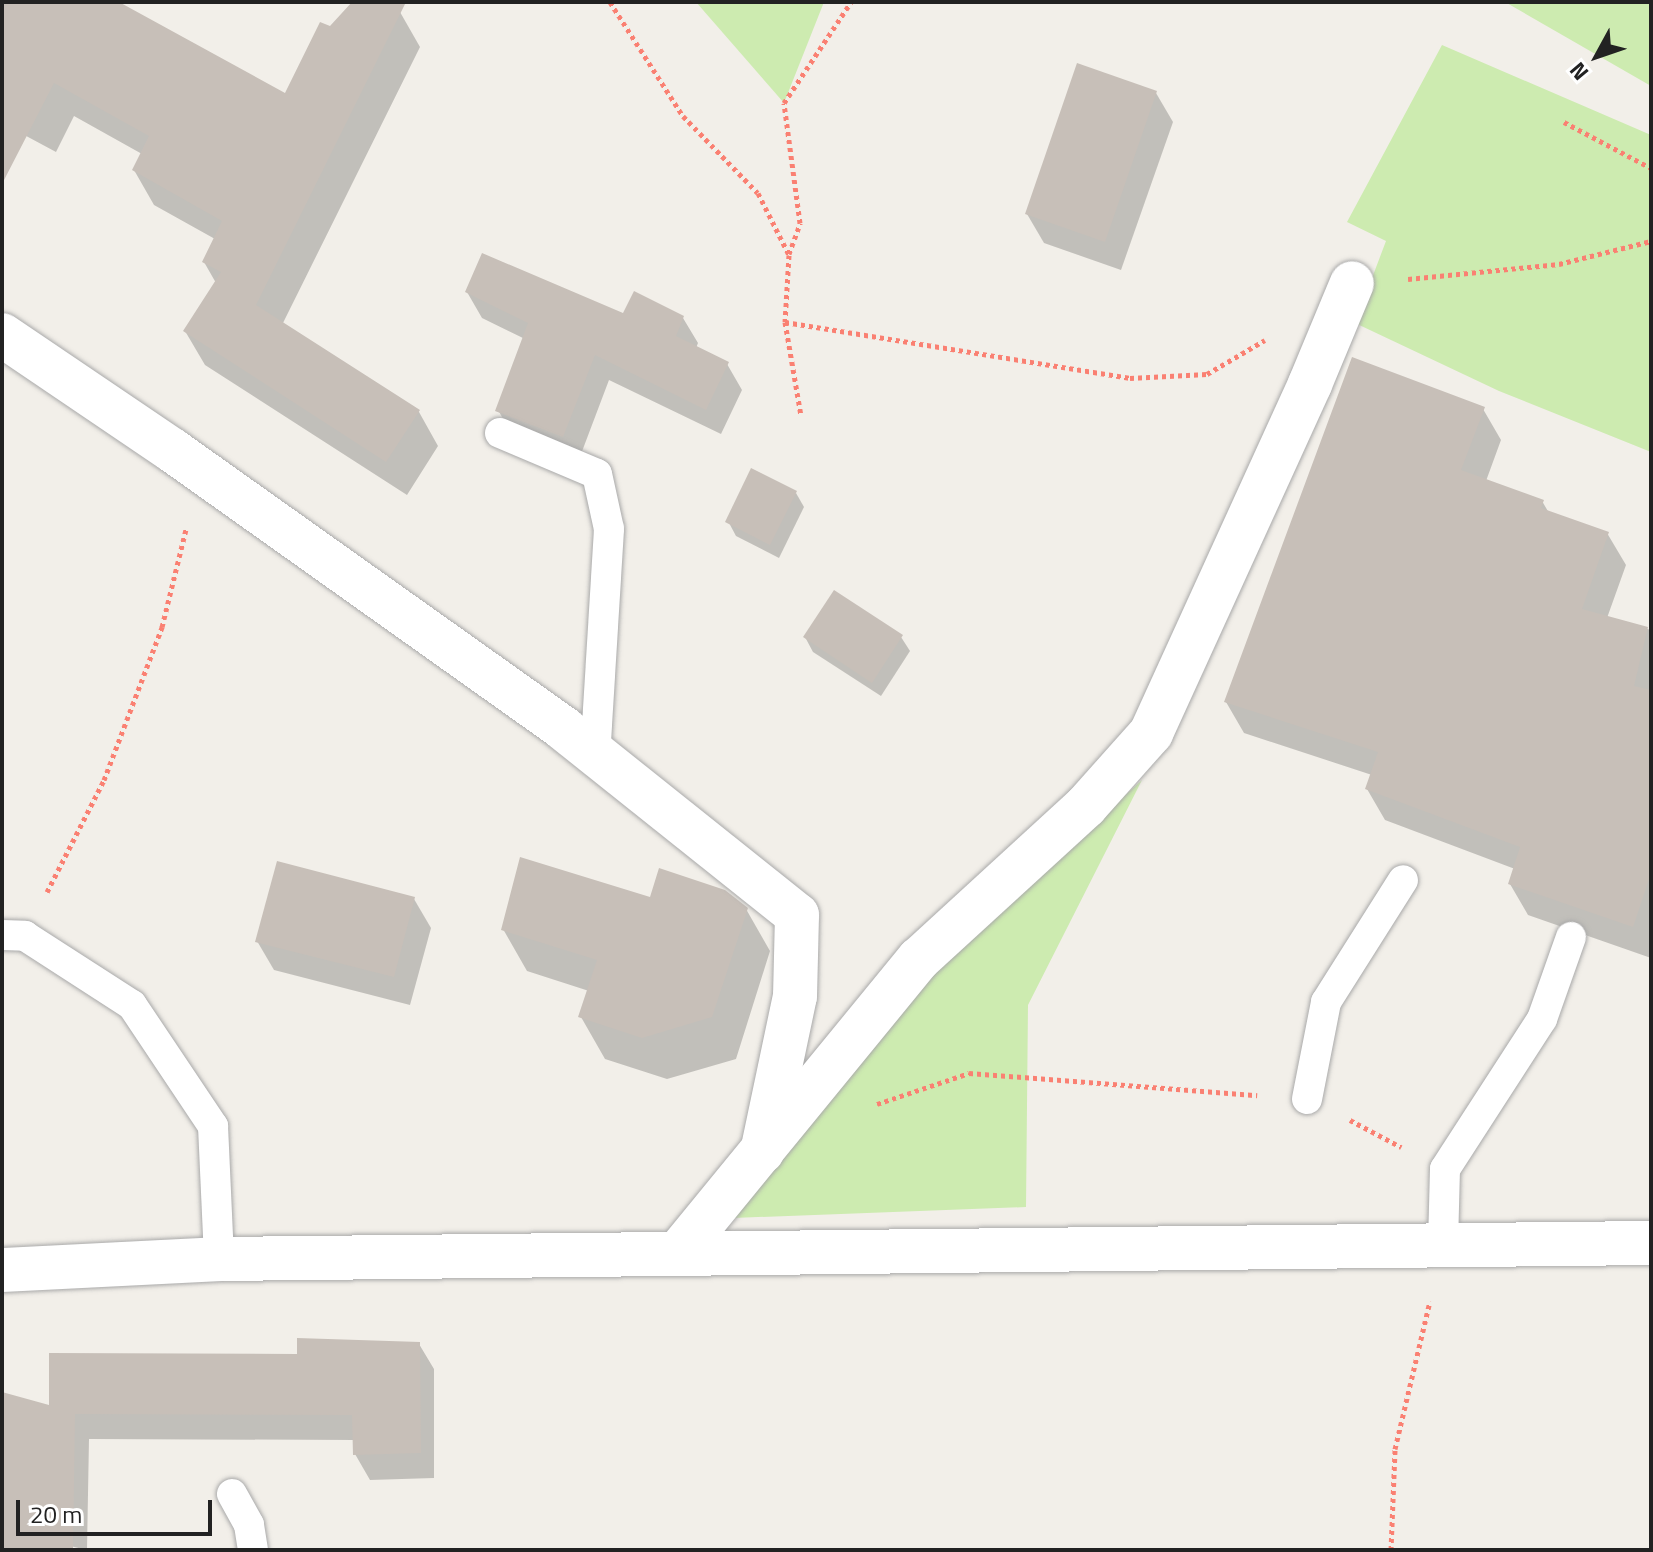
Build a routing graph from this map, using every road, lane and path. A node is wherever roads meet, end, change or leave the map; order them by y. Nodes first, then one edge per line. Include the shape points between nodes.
1 (610, 2) edge
2 (851, 2) edge
3 (1564, 122) dead end
4 (1651, 168) edge
5 (1651, 241) edge
6 (789, 255) junction
7 (1352, 283) joint
8 (785, 322) junction
9 (2, 335) edge
10 (1310, 384) junction
11 (801, 416) dead end
12 (500, 433) dead end
13 (187, 524) dead end
14 (595, 756) junction
15 (1403, 880) dead end
16 (14, 935) edge
17 (1571, 937) dead end
18 (1307, 1099) junction
19 (867, 1107) dead end
20 (762, 1152) junction
21 (1445, 1169) junction
22 (1651, 1243) edge
23 (1443, 1245) junction
24 (678, 1253) junction
25 (219, 1259) junction
26 (2, 1270) edge
27 (232, 1494) dead end
28 (253, 1550) edge
29 (1391, 1550) edge

1 - 6 path via 683,116 758,193
2 - 6 path via 784,103 800,223
3 - 4 path
5 - 7 path via 1559,264
6 - 8 path
7 - 10 street
8 - 10 path via 1130,378 1207,374 1271,336
8 - 11 path
9 - 14 street via 172,450
10 - 20 street via 1151,733 1086,806 919,959
12 - 14 lane via 597,474 609,529
13 - 16 path via 162,627 104,780
14 - 20 street via 797,915 795,996
15 - 18 lane via 1326,1002
16 - 25 lane via 132,1005 213,1126
17 - 21 lane via 1542,1019
18 - 19 path via 969,1073
18 - 21 path
20 - 24 street
21 - 23 lane
22 - 23 street
23 - 24 street
23 - 29 path via 1395,1449
24 - 25 street
25 - 26 street
27 - 28 lane via 249,1525

